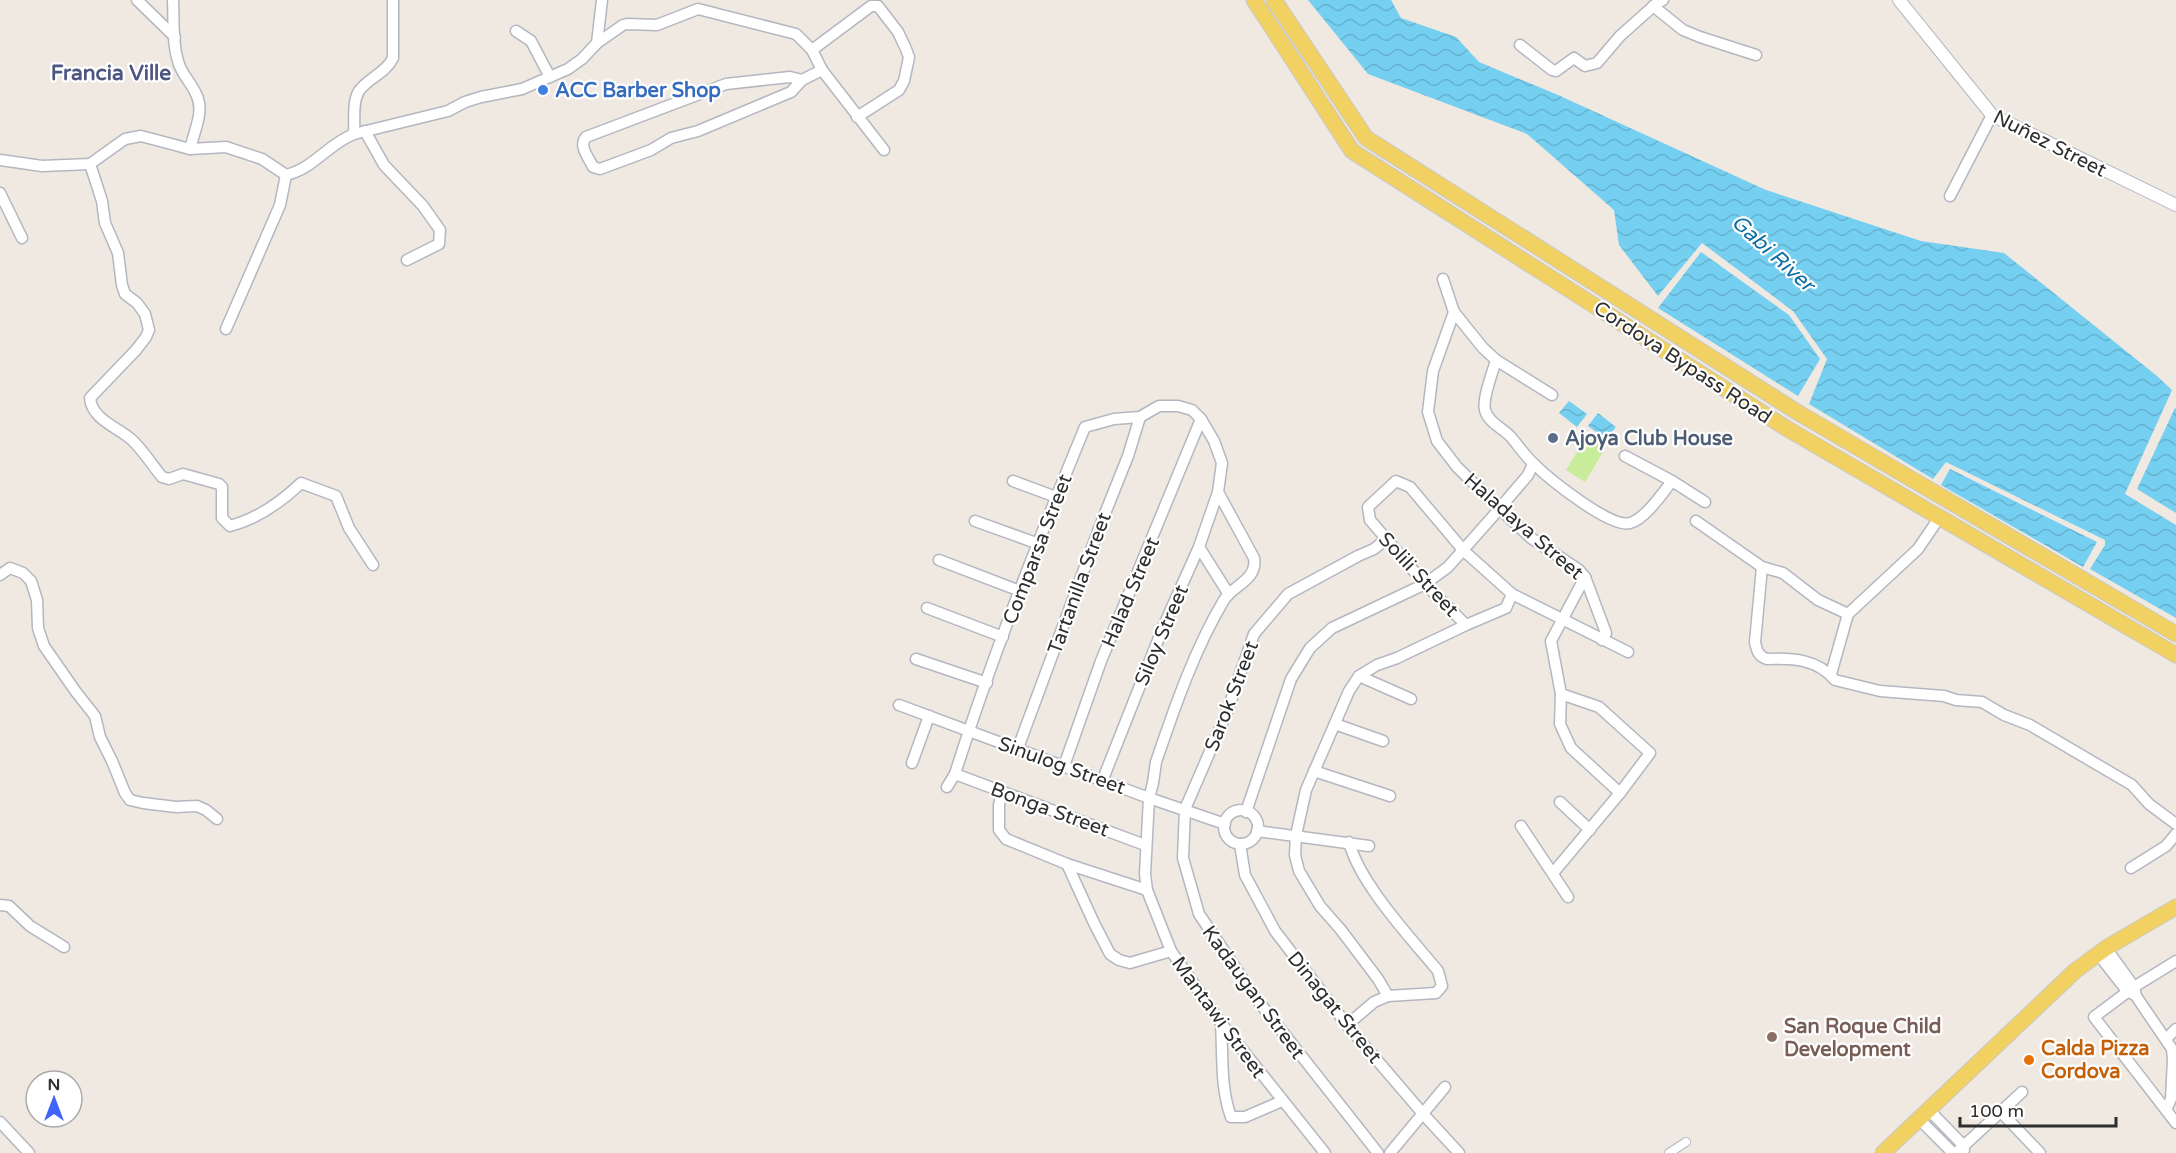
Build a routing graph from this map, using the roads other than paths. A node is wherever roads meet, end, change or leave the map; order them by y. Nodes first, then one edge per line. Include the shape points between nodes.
1 (137, 0) edge
2 (173, 0) edge
3 (393, 0) edge
4 (602, 0) edge
5 (1254, 0) edge
6 (1274, 0) edge
7 (1663, 0) edge
8 (1899, 0) edge
9 (700, 4) edge
10 (1653, 6) junction
11 (516, 31) dead end
12 (175, 37) junction
13 (597, 43) junction
14 (1520, 45) dead end
15 (812, 50) junction
16 (1756, 55) dead end
17 (822, 70) junction
18 (550, 77) junction
19 (802, 80) junction
20 (1992, 115) junction
21 (857, 117) junction
22 (359, 132) junction
23 (190, 149) junction
24 (884, 150) dead end
25 (0, 160) edge
26 (90, 164) junction
27 (286, 175) junction
28 (0, 193) edge
29 (1950, 196) dead end
30 (2176, 205) edge
31 (22, 238) dead end
32 (407, 260) dead end
33 (1443, 279) dead end
34 (1454, 312) junction
35 (226, 329) dead end
36 (1713, 359) junction
37 (1496, 360) junction
38 (1703, 375) junction
39 (1552, 395) dead end
40 (1140, 417) junction
41 (1201, 419) junction
42 (1625, 456) dead end
43 (1533, 464) junction
44 (1013, 481) dead end
45 (1672, 481) junction
46 (1218, 492) junction
47 (1056, 496) junction
48 (1705, 502) dead end
49 (1500, 509) junction
50 (1939, 518) junction
51 (975, 521) dead end
52 (1696, 521) dead end
53 (1385, 540) junction
54 (1039, 544) junction
55 (1198, 547) junction
56 (1464, 551) junction
57 (939, 560) dead end
58 (373, 565) dead end
59 (1762, 567) junction
60 (0, 575) edge
61 (1585, 577) junction
62 (1425, 584) junction
63 (1020, 591) junction
64 (1228, 593) junction
65 (1512, 594) junction
66 (927, 608) dead end
67 (1848, 614) junction
68 (1563, 619) junction
69 (1466, 625) junction
70 (2176, 634) edge
71 (1003, 637) junction
72 (1602, 640) junction
73 (1628, 652) dead end
74 (2176, 655) edge
75 (915, 659) dead end
76 (1831, 674) junction
77 (1359, 676) junction
78 (987, 683) junction
79 (1561, 694) junction
80 (1411, 699) dead end
81 (899, 705) dead end
82 (929, 716) junction
83 (1335, 724) junction
84 (968, 731) junction
85 (1383, 741) dead end
86 (1018, 748) junction
87 (912, 763) dead end
88 (1064, 766) junction
89 (1314, 771) junction
90 (955, 774) junction
91 (1103, 779) junction
92 (947, 787) dead end
93 (1002, 792) junction
94 (1620, 793) junction
95 (1390, 796) dead end
96 (1149, 798) junction
97 (1560, 802) dead end
98 (1185, 809) junction
99 (1246, 812) junction
100 (217, 819) dead end
101 (1225, 824) junction
102 (2176, 824) edge
103 (1521, 826) dead end
104 (1590, 830) junction
105 (1257, 831) junction
106 (2176, 834) edge
107 (1296, 835) junction
108 (1349, 843) junction
109 (1240, 844) junction
110 (1145, 845) junction
111 (1369, 846) dead end
112 (1067, 864) junction
113 (2130, 868) dead end
114 (1553, 873) junction
115 (1147, 890) junction
116 (1568, 897) dead end
117 (0, 905) edge
118 (2176, 907) edge
119 (64, 947) dead end
120 (1171, 951) junction
121 (2102, 951) junction
122 (2176, 961) edge
123 (2132, 991) junction
124 (1388, 996) junction
125 (1221, 1023) junction
126 (1347, 1025) junction
127 (2176, 1029) edge
128 (2167, 1038) junction
129 (1445, 1087) dead end
130 (2022, 1092) dead end
131 (1282, 1101) junction
132 (2166, 1110) junction
133 (2000, 1111) junction
134 (1923, 1114) junction
135 (1424, 1115) junction
136 (0, 1122) edge
137 (2176, 1123) edge
138 (1686, 1142) dead end
139 (1959, 1151) edge
140 (29, 1153) edge
141 (1324, 1153) edge
142 (1378, 1153) edge
143 (1390, 1153) edge
144 (1459, 1153) edge
145 (1669, 1153) edge
146 (1882, 1153) edge
147 (2040, 1153) edge

1 - 12 street
2 - 12 street
3 - 22 street via 393,58 360,90 356,99
4 - 13 street
5 - 38 main road, Cordova Bypass Road via 1352,151
6 - 36 main road, Cordova Bypass Road via 1366,138
7 - 10 street
8 - 20 street, Nuñez Street
9 - 13 street via 657,25 627,24
9 - 15 street via 796,34
10 - 14 street via 1590,67 1574,58 1559,70 1552,70
10 - 16 street via 1683,30
11 - 18 street via 531,41
12 - 23 street via 178,63 197,94 199,108
13 - 18 street via 582,59
15 - 17 street
15 - 21 street via 871,6 878,6 898,32 909,57 904,81 899,90
17 - 19 street
17 - 21 street
18 - 22 street via 522,89 465,102 448,111
19 - 19 street via 790,77 726,84 586,137 583,146 593,167 600,169 791,92
20 - 29 street
20 - 30 street, Nuñez Street
21 - 24 street
22 - 27 street via 340,139 304,169
22 - 32 street via 440,230 439,244
23 - 26 street via 134,136
23 - 27 street via 226,147 262,159
25 - 26 street via 42,166
26 - 58 street via 105,223 118,253 125,294 145,314 149,330 136,350 90,398 96,414 132,441 162,477 183,474 222,487 222,518 230,526 244,523 273,506 301,483 336,496 349,528
27 - 35 street via 280,205
28 - 31 street
33 - 34 street
34 - 37 street
34 - 49 street, Haladaya Street via 1433,371 1428,412 1437,441
36 - 38 main road
36 - 70 main road, Cordova Bypass Road
37 - 39 street
37 - 43 street via 1485,409
38 - 50 main road, Cordova Bypass Road
40 - 41 street, Comparsa Street via 1159,406 1178,406 1192,410
40 - 47 street, Comparsa Street via 1084,427
40 - 86 street, Tartanilla Street
41 - 46 street, Siloy Street via 1222,463
41 - 88 street, Halad Street via 1101,662
42 - 45 street
43 - 45 street via 1579,501 1619,524 1637,520
43 - 49 street
44 - 47 street
45 - 48 street
46 - 55 street, Siloy Street
46 - 64 street via 1255,563 1249,577
47 - 54 street, Comparsa Street
49 - 56 street
49 - 61 street, Haladaya Street via 1531,538
50 - 67 street via 1918,549
50 - 74 main road, Cordova Bypass Road
51 - 54 street
52 - 59 street
53 - 56 street, Solili Street via 1370,520 1368,507 1396,481 1410,487
53 - 62 street, Solili Street
53 - 98 street, Sarok Street via 1288,594 1254,634 1227,712
54 - 63 street, Comparsa Street
55 - 64 street
55 - 91 street, Siloy Street
56 - 62 street
56 - 65 street
57 - 63 street
59 - 67 street via 1783,573 1818,600
59 - 76 street via 1755,642 1758,653 1767,659 1805,660
60 - 100 street via 9,568 31,581 44,646 95,716 100,737 130,800 162,806 197,806
61 - 68 street
61 - 72 street, Haladaya Street via 1606,633
62 - 69 street, Solili Street
62 - 99 street via 1332,628 1310,648 1291,679
63 - 71 street, Comparsa Street
64 - 96 street, Mantawi Street via 1203,639 1168,727
65 - 68 street
65 - 69 street via 1506,608
66 - 71 street
67 - 76 street
68 - 72 street
68 - 79 street via 1551,641
69 - 77 street
71 - 78 street, Comparsa Street
72 - 73 street
75 - 78 street
76 - 102 street via 1848,685 1880,691 1982,702 2004,716 2030,725 2132,785
77 - 80 street
77 - 83 street
78 - 84 street, Comparsa Street
79 - 94 street via 1560,724 1571,748
79 - 94 street via 1599,707 1650,753
81 - 82 street, Sinulog Street
82 - 84 street, Sinulog Street
82 - 87 street
83 - 85 street
83 - 89 street
84 - 86 street, Sinulog Street
84 - 90 street, Comparsa Street
86 - 88 street, Sinulog Street
88 - 91 street, Sinulog Street
89 - 95 street
89 - 107 street
90 - 92 street, Comparsa Street
90 - 93 street, Bonga Street
91 - 96 street, Sinulog Street
93 - 110 street, Bonga Street
93 - 112 street via 999,830 1006,839
94 - 104 street
96 - 98 street, Sinulog Street
96 - 110 street, Mantawi Street
97 - 104 street
98 - 101 street, Sinulog Street
98 - 142 street, Kadaugan Street via 1182,858 1198,914 1255,997
99 - 101 street via 1232,814
99 - 105 street via 1254,818
101 - 109 street via 1226,836
103 - 114 street
104 - 114 street
105 - 107 street
105 - 109 street via 1251,841
106 - 113 street via 2166,846
107 - 108 street
107 - 124 street via 1299,871 1320,906
108 - 111 street
108 - 124 street via 1372,888 1438,971 1442,986 1436,993
109 - 126 street, Dinagat Street via 1245,875 1275,931
110 - 115 street, Mantawi Street
112 - 115 street
112 - 120 street via 1110,954 1130,963
114 - 116 street
115 - 120 street, Mantawi Street
117 - 119 street via 9,906 30,926
118 - 121 main road
120 - 125 street, Mantawi Street
121 - 123 street
121 - 134 main road via 2075,971
122 - 123 street
123 - 128 street
123 - 132 street via 2094,1017
124 - 126 street via 1374,1002
125 - 131 street, Mantawi Street
125 - 131 street via 1224,1085 1231,1117 1245,1117
126 - 135 street, Dinagat Street
127 - 128 street
128 - 132 street via 2173,1060 2171,1099
129 - 135 street
130 - 133 street
131 - 141 street, Mantawi Street
132 - 137 street
133 - 139 street
133 - 147 street
134 - 139 street
134 - 146 main road
135 - 143 street
135 - 144 street, Dinagat Street
136 - 140 street
138 - 145 street

